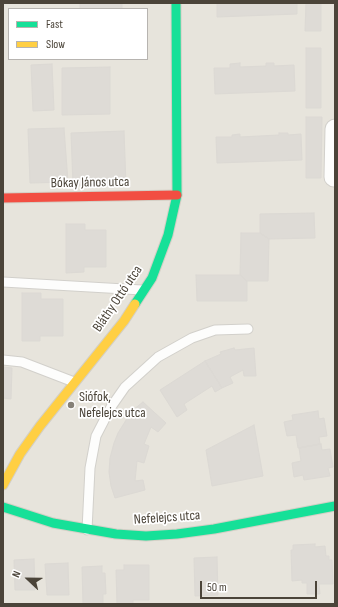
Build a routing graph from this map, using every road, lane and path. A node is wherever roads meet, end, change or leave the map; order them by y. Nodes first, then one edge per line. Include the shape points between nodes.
1 (176, 3) edge
2 (335, 129) edge
3 (334, 177) dead end
4 (177, 195) junction
5 (3, 198) edge
6 (3, 282) edge
7 (144, 290) junction
8 (248, 329) dead end
9 (3, 360) edge
10 (74, 382) junction
11 (3, 485) edge
12 (3, 506) edge
13 (335, 506) edge
14 (88, 530) junction

1 - 4 street, Bláthy Ottó utca
2 - 3 street
4 - 5 street, Bókay János utca
4 - 7 street, Bláthy Ottó utca via 168,235 152,278
6 - 7 lane
7 - 10 street, Bláthy Ottó utca via 124,321
8 - 14 lane via 215,330 192,338 158,357 126,387 111,407 96,436 90,468
9 - 10 lane via 22,362
10 - 11 street, Bláthy Ottó utca via 20,454
12 - 14 street, Nefelejcs utca via 46,521
13 - 14 street, Nefelejcs utca via 177,534 146,536

